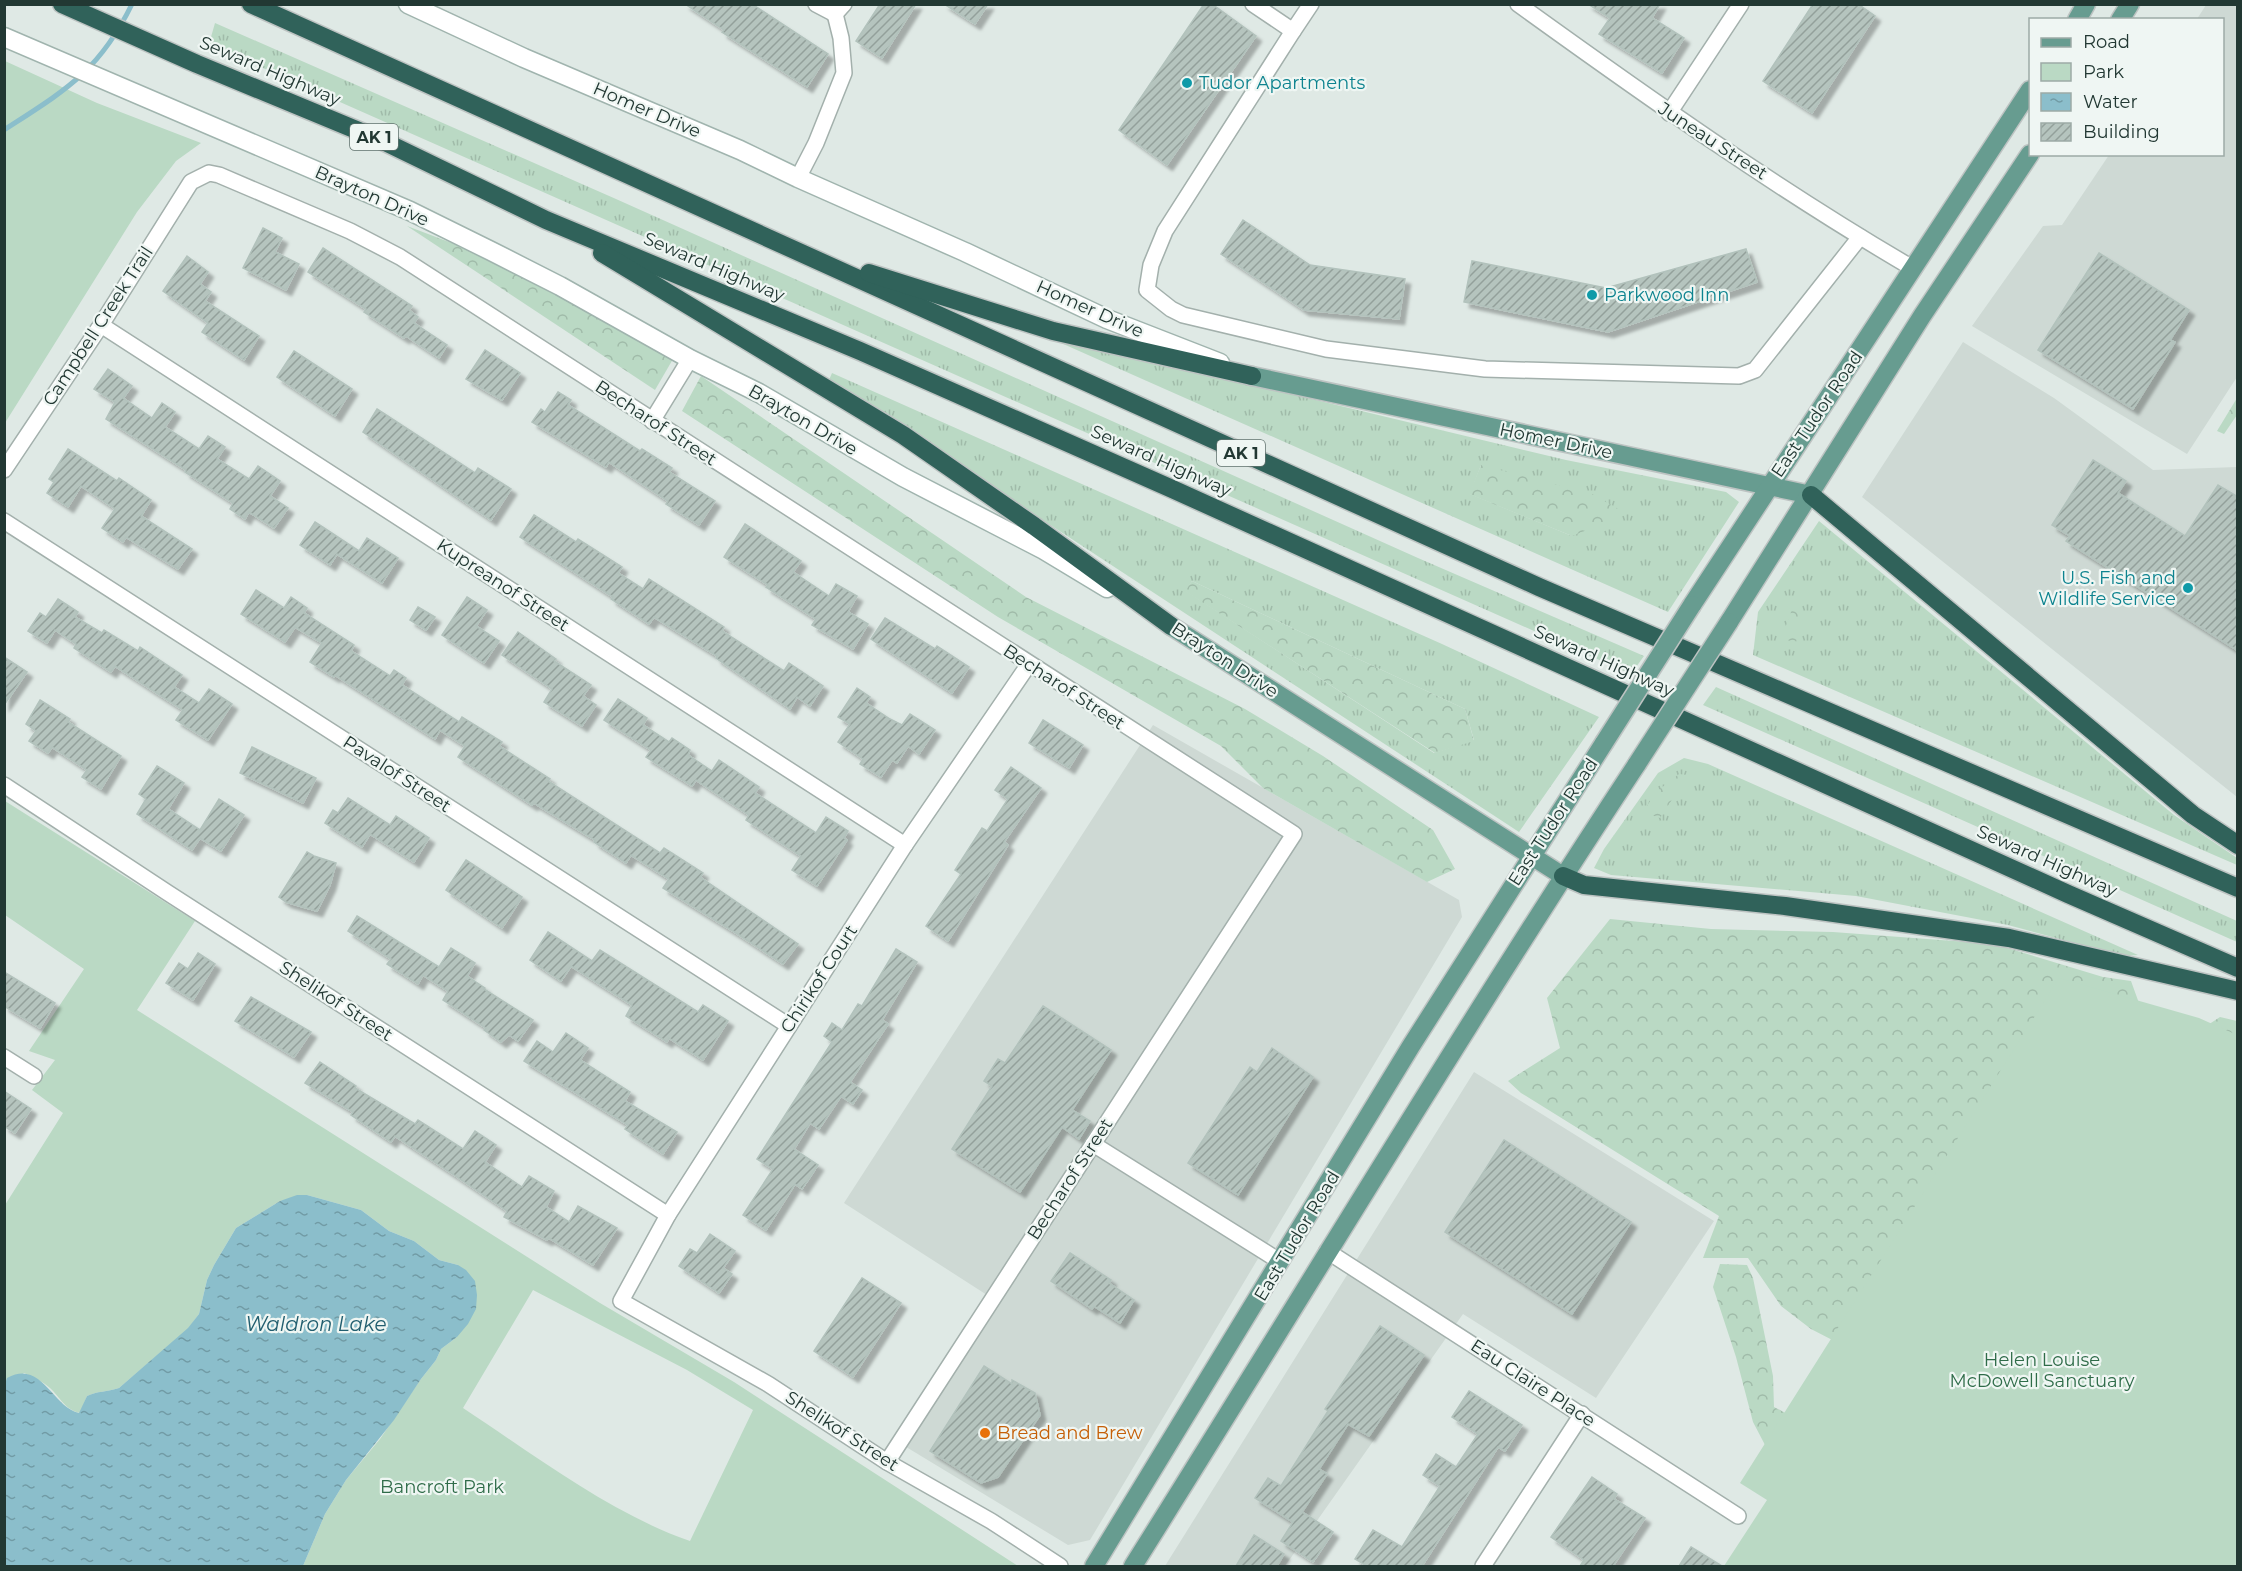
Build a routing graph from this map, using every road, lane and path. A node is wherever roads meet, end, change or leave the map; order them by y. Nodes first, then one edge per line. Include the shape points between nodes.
1 (62, 4) edge
2 (251, 4) edge
3 (408, 4) edge
4 (816, 4) edge
5 (1253, 4) edge
6 (1311, 4) edge
7 (1518, 4) edge
8 (1741, 4) edge
9 (2086, 4) edge
10 (2130, 4) edge
11 (840, 9) edge
12 (2078, 18) edge
13 (2121, 18) edge
14 (1293, 31) junction
15 (4, 37) edge
16 (2029, 93) edge
17 (1669, 113) junction
18 (2029, 156) edge
19 (798, 178) junction
20 (191, 182) joint
21 (546, 220) junction
22 (1860, 237) junction
23 (794, 250) junction
24 (1914, 269) junction
25 (100, 325) junction
26 (690, 359) junction
27 (1252, 376) junction
28 (652, 421) junction
29 (4, 470) edge
30 (1768, 487) junction
31 (1811, 495) junction
32 (4, 521) edge
33 (1171, 626) junction
34 (1029, 664) junction
35 (4, 785) edge
36 (905, 845) junction
37 (2238, 845) edge
38 (1530, 856) junction
39 (1563, 876) junction
40 (2238, 888) edge
41 (2238, 968) edge
42 (2238, 991) edge
43 (789, 1026) junction
44 (4, 1057) edge
45 (34, 1076) dead end
46 (1093, 1144) junction
47 (668, 1215) junction
48 (1328, 1251) junction
49 (1281, 1262) junction
50 (621, 1301) joint
51 (1582, 1414) junction
52 (887, 1462) junction
53 (1738, 1516) dead end
54 (1060, 1566) edge
55 (1094, 1566) edge
56 (1133, 1566) edge
57 (1483, 1566) edge

1 - 21 highway, Seward Highway / AK 1 via 383,141
2 - 23 highway, AK 1
3 - 19 main road, Homer Drive
4 - 11 street
5 - 14 street
6 - 14 street
7 - 17 street, Juneau Street
8 - 17 street
9 - 12 main road
10 - 13 main road
11 - 19 street via 844,73
14 - 22 street, Homer Drive via 1165,231 1151,265 1147,290 1183,315 1326,349 1485,369 1738,376 1755,370
15 - 26 main road, Brayton Drive via 410,211 560,286
16 - 24 main road, East Tudor Road
17 - 22 street, Juneau Street
18 - 31 main road, East Tudor Road via 1922,316
19 - 27 main road, Homer Drive via 1107,319
20 - 25 street, Campbell Creek Trail
20 - 28 street, Becharof Street via 209,173 219,175 376,244
21 - 33 highway via 903,435
21 - 41 highway, Seward Highway / AK 1 via 860,351 1170,488
22 - 24 street, Juneau Street
23 - 27 highway via 1053,331
23 - 40 highway, AK 1 via 1539,587
24 - 30 main road, East Tudor Road
25 - 29 street, Campbell Creek Trail
25 - 36 street, Kupreanof Street
26 - 28 street
26 - 33 main road, Brayton Drive via 1044,550
27 - 30 main road, Homer Drive
28 - 34 street, Becharof Street
30 - 31 main road, Homer Drive
30 - 38 main road, East Tudor Road, bridge
31 - 37 highway via 2193,815
31 - 39 main road, East Tudor Road, bridge
32 - 43 street, Pavalof Street
33 - 38 main road, Brayton Drive
34 - 36 street, Chirikof Court
34 - 46 street, Becharof Street via 1294,834
35 - 47 street, Shelikof Street
36 - 43 street, Chirikof Court
38 - 39 main road, Brayton Drive
38 - 49 main road, East Tudor Road
39 - 42 highway via 1584,885 1785,906 2009,938
39 - 48 main road, East Tudor Road
43 - 47 street, Chirikof Court
44 - 45 street
46 - 49 street
46 - 52 street, Becharof Street
47 - 50 street, Chirikof Court
48 - 51 street, Eau Claire Place
48 - 56 main road, East Tudor Road
49 - 55 main road, East Tudor Road
50 - 52 street, Shelikof Street via 768,1384
51 - 53 street, Eau Claire Place
51 - 57 street
52 - 54 street, Shelikof Street via 991,1521

